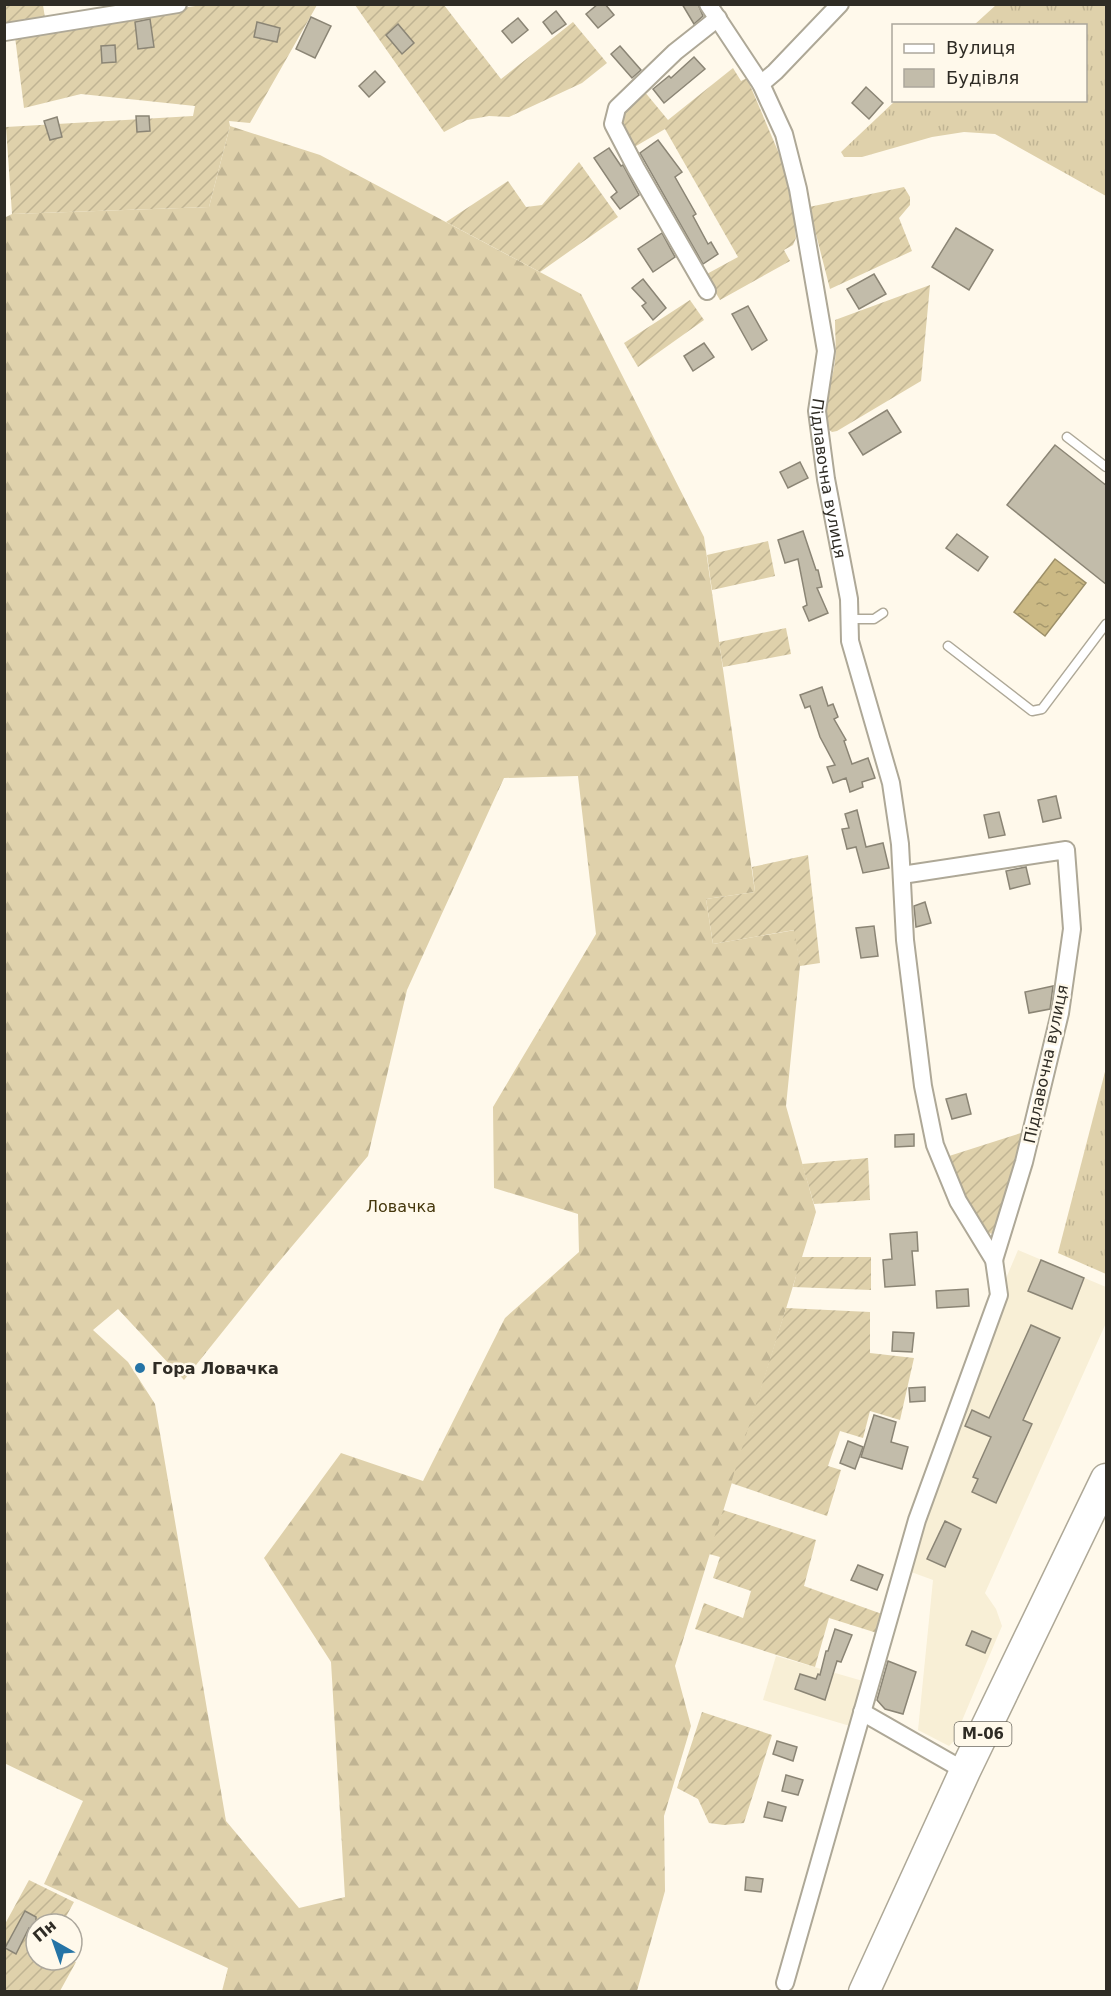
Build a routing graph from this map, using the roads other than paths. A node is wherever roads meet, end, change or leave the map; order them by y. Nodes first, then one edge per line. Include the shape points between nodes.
1 (178, 4) edge
2 (840, 4) edge
3 (713, 11) edge
4 (5, 32) edge
5 (761, 84) junction
6 (706, 291) dead end
7 (1067, 437) dead end
8 (1107, 467) edge
9 (883, 613) dead end
10 (851, 619) junction
11 (1107, 624) edge
12 (948, 646) dead end
13 (902, 875) junction
14 (994, 1260) junction
15 (1107, 1479) edge
16 (862, 1712) junction
17 (964, 1771) junction
18 (785, 1983) dead end
19 (864, 1992) edge

1 - 4 street
2 - 5 street
3 - 5 street, Підлавочна вулиця
3 - 6 street via 617,108 613,124
5 - 10 street, Підлавочна вулиця via 784,134 812,265 826,351 817,411
7 - 8 lane
9 - 10 lane via 874,619
10 - 13 street, Підлавочна вулиця via 850,641 891,783
11 - 12 lane via 1042,709 1032,711
13 - 14 street, Підлавочна вулиця via 907,962 935,1145 958,1201
13 - 14 street, Підлавочна вулиця via 1066,850 1072,929 1060,1013 1024,1162
14 - 16 street, Підлавочна вулиця via 999,1295 917,1520
15 - 17 highway, М-06
16 - 17 street
16 - 18 street, Підлавочна вулиця
17 - 19 highway, М-06

